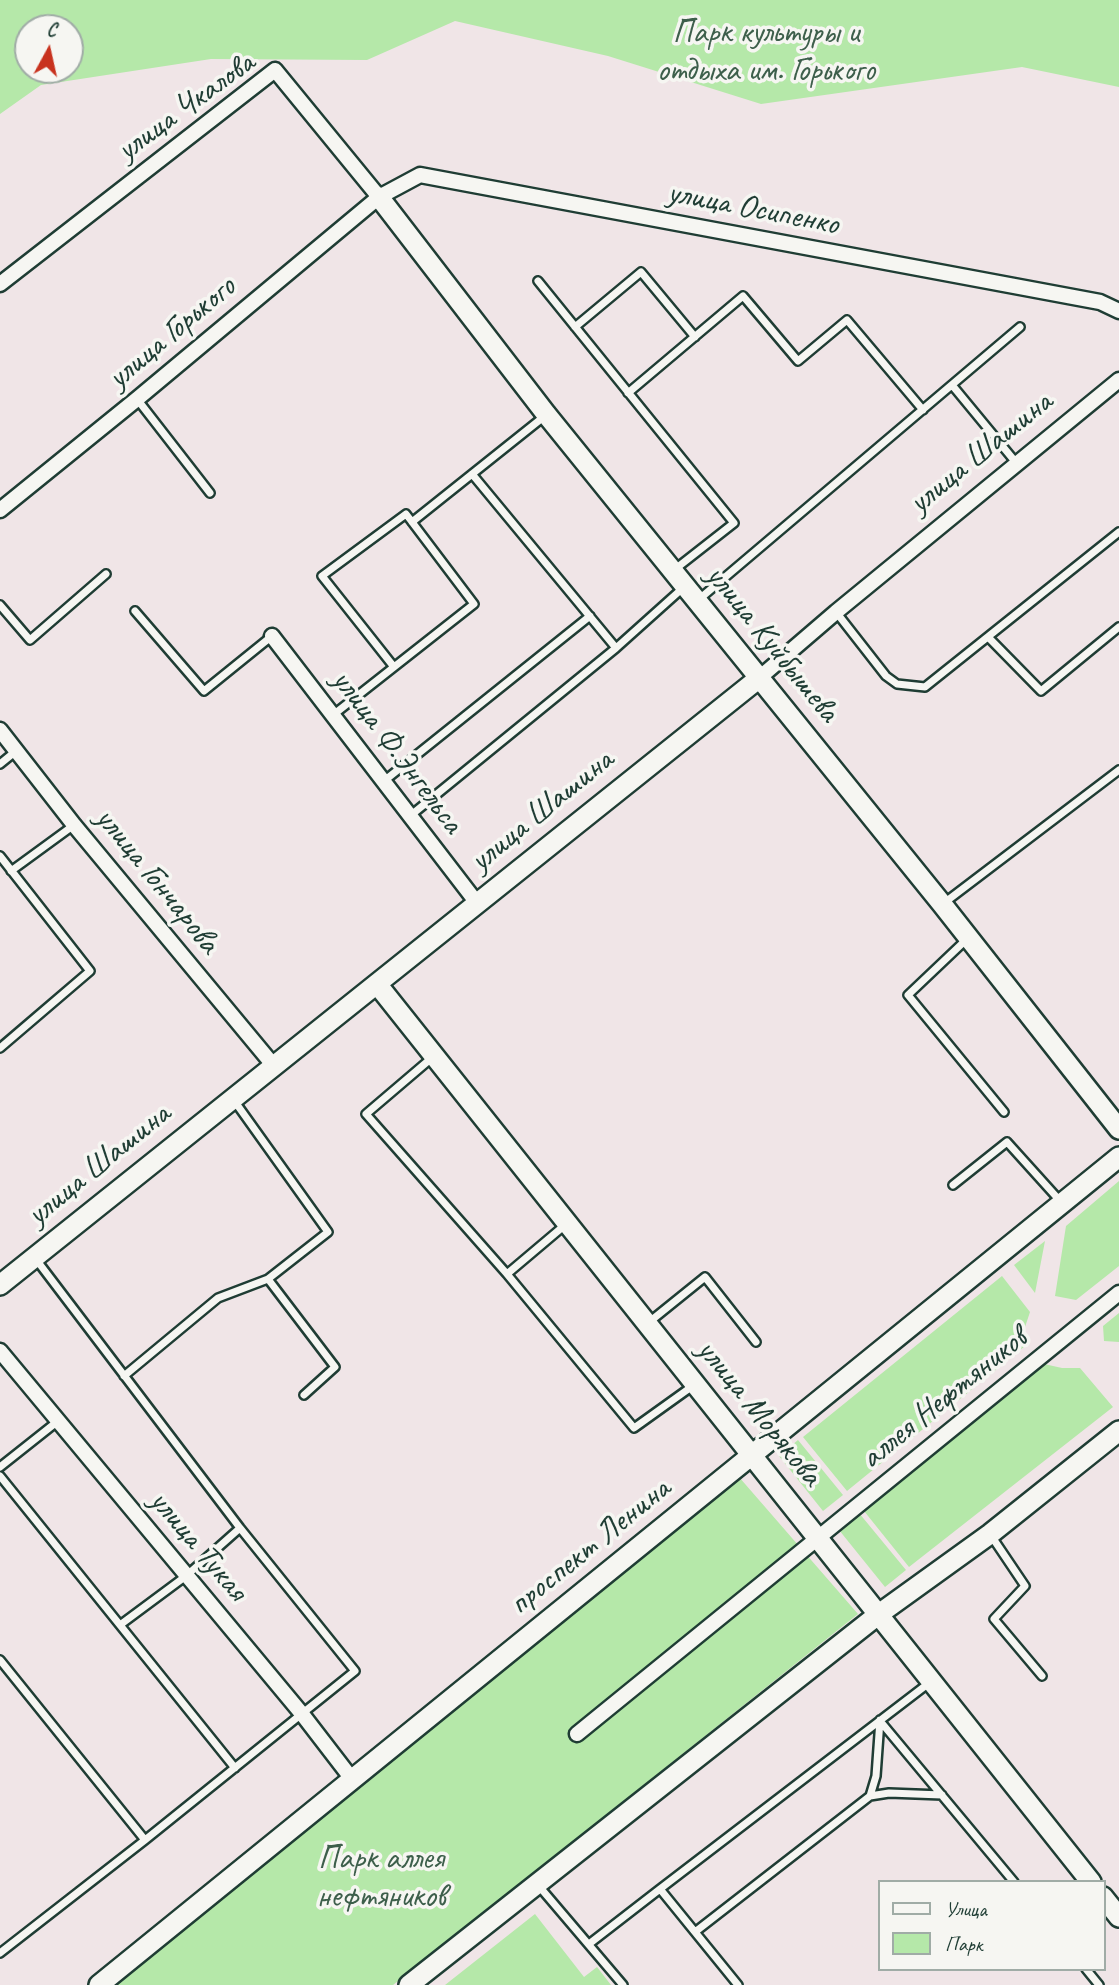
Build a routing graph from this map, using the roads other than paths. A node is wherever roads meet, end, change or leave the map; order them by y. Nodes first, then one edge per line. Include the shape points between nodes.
1 (379, 197) junction
2 (538, 281) dead end
3 (0, 284) edge
4 (1119, 312) edge
5 (575, 327) junction
6 (1020, 327) dead end
7 (695, 337) junction
8 (1119, 380) edge
9 (952, 385) junction
10 (628, 393) junction
11 (137, 399) junction
12 (923, 410) junction
13 (546, 414) junction
14 (1018, 465) junction
15 (472, 474) junction
16 (210, 494) dead end
17 (1, 508) edge
18 (412, 522) junction
19 (1119, 532) edge
20 (106, 574) dead end
21 (685, 586) junction
22 (0, 606) edge
23 (135, 611) dead end
24 (836, 612) junction
25 (590, 616) junction
26 (1119, 627) edge
27 (272, 635) joint
28 (989, 638) junction
29 (616, 648) junction
30 (394, 667) junction
31 (758, 679) junction
32 (333, 715) junction
33 (0, 730) edge
34 (16, 751) junction
35 (0, 764) edge
36 (1119, 770) edge
37 (384, 781) junction
38 (410, 816) junction
39 (74, 825) junction
40 (0, 856) edge
41 (11, 871) junction
42 (477, 903) junction
43 (942, 904) junction
44 (968, 938) junction
45 (377, 984) junction
46 (0, 1048) edge
47 (434, 1055) junction
48 (274, 1066) junction
49 (233, 1099) junction
50 (1003, 1112) dead end
51 (1119, 1129) edge
52 (1119, 1157) edge
53 (953, 1185) dead end
54 (1062, 1204) junction
55 (567, 1223) junction
56 (34, 1258) junction
57 (507, 1274) junction
58 (268, 1279) junction
59 (0, 1285) edge
60 (1119, 1293) edge
61 (647, 1323) junction
62 (756, 1342) dead end
63 (0, 1351) edge
64 (124, 1376) junction
65 (695, 1384) junction
66 (304, 1395) dead end
67 (58, 1421) junction
68 (1119, 1431) edge
69 (752, 1456) junction
70 (0, 1467) edge
71 (0, 1476) edge
72 (240, 1528) junction
73 (990, 1534) junction
74 (818, 1538) junction
75 (186, 1576) junction
76 (878, 1614) junction
77 (120, 1625) junction
78 (0, 1660) edge
79 (1042, 1676) dead end
80 (931, 1681) junction
81 (302, 1714) junction
82 (880, 1720) junction
83 (577, 1734) dead end
84 (235, 1768) junction
85 (352, 1779) junction
86 (942, 1795) junction
87 (870, 1796) junction
88 (145, 1840) junction
89 (1012, 1880) edge
90 (1089, 1880) edge
91 (537, 1885) junction
92 (660, 1889) junction
93 (1105, 1900) edge
94 (1119, 1917) edge
95 (695, 1932) junction
96 (589, 1944) junction
97 (0, 1953) edge
98 (1088, 1971) edge
99 (99, 1985) edge
100 (409, 1985) edge
101 (624, 1985) edge
102 (738, 1985) edge
103 (1099, 1985) edge

1 - 3 street, улица Чкалова via 275,70
1 - 4 street, улица Осипенко via 420,175 1100,302
1 - 11 street, улица Горького
1 - 13 street, улица Куйбышева
2 - 5 lane
5 - 7 lane via 641,272
5 - 10 lane
6 - 9 lane
7 - 10 lane
7 - 12 lane via 743,296 798,361 847,320
8 - 14 street, улица Шашина
9 - 12 lane
9 - 14 lane
10 - 21 lane via 734,523
11 - 16 lane
11 - 17 street, улица Горького
12 - 21 lane
13 - 15 lane
13 - 21 street, улица Куйбышева
14 - 24 street, улица Шашина
15 - 18 lane
15 - 25 lane
18 - 30 lane via 474,604
18 - 30 lane via 406,514 322,576
19 - 28 lane
20 - 22 lane via 30,640
21 - 29 lane
21 - 31 street, улица Куйбышева
23 - 27 lane via 204,691
24 - 28 lane via 897,684 925,687
24 - 31 street, улица Шашина
25 - 29 lane
25 - 37 lane
26 - 28 lane via 1041,691
27 - 32 street, улица Ф.Энгельса
29 - 38 lane
30 - 32 lane
31 - 42 street, улица Шашина
31 - 43 street, улица Куйбышева
32 - 37 street, улица Ф.Энгельса
33 - 34 street, улица Гончарова
34 - 35 lane
34 - 39 street, улица Гончарова
36 - 43 lane
37 - 38 street, улица Ф.Энгельса
38 - 42 street, улица Ф.Энгельса
39 - 41 lane
39 - 48 street, улица Гончарова
40 - 41 lane
41 - 46 lane via 90,971
42 - 45 street, улица Шашина
43 - 44 street, улица Куйбышева
44 - 50 lane via 908,995
44 - 51 street, улица Куйбышева
45 - 47 street, улица Морякова
45 - 48 street, улица Шашина
47 - 55 street, улица Морякова
47 - 57 lane via 366,1114
48 - 49 street, улица Шашина
49 - 56 street, улица Шашина
49 - 58 lane via 328,1232
52 - 54 street, проспект Ленина
53 - 54 lane via 1007,1142
54 - 69 street, проспект Ленина
55 - 57 lane
55 - 61 street, улица Морякова
56 - 59 street, улица Шашина
56 - 64 lane
57 - 65 lane via 634,1428
58 - 64 lane via 218,1298
58 - 66 lane via 335,1367
60 - 74 street, аллея Нефтяников
61 - 62 lane via 705,1277
61 - 65 street, улица Морякова
63 - 67 street, улица Тукая
64 - 72 lane
65 - 69 street, улица Морякова
67 - 70 lane
67 - 75 street, улица Тукая
68 - 73 street
69 - 74 street, улица Морякова
69 - 85 street, проспект Ленина
71 - 77 lane
72 - 75 lane
72 - 81 lane via 355,1671
73 - 76 street
73 - 79 lane via 1025,1586 994,1619
74 - 76 street, улица Морякова
74 - 83 street, аллея Нефтяников
75 - 77 lane
75 - 81 street, улица Тукая
76 - 80 street, улица Морякова
76 - 91 street
77 - 84 lane
78 - 88 lane
80 - 82 lane
80 - 90 street, улица Морякова
81 - 84 lane
81 - 85 street, улица Тукая
82 - 86 lane
82 - 87 lane
82 - 92 lane
84 - 88 lane
85 - 99 street, проспект Ленина
86 - 87 lane
86 - 89 lane
87 - 95 lane
88 - 97 lane
91 - 96 lane
91 - 100 street
92 - 95 lane
92 - 96 lane
93 - 94 street
95 - 102 lane
96 - 101 lane
98 - 103 lane

